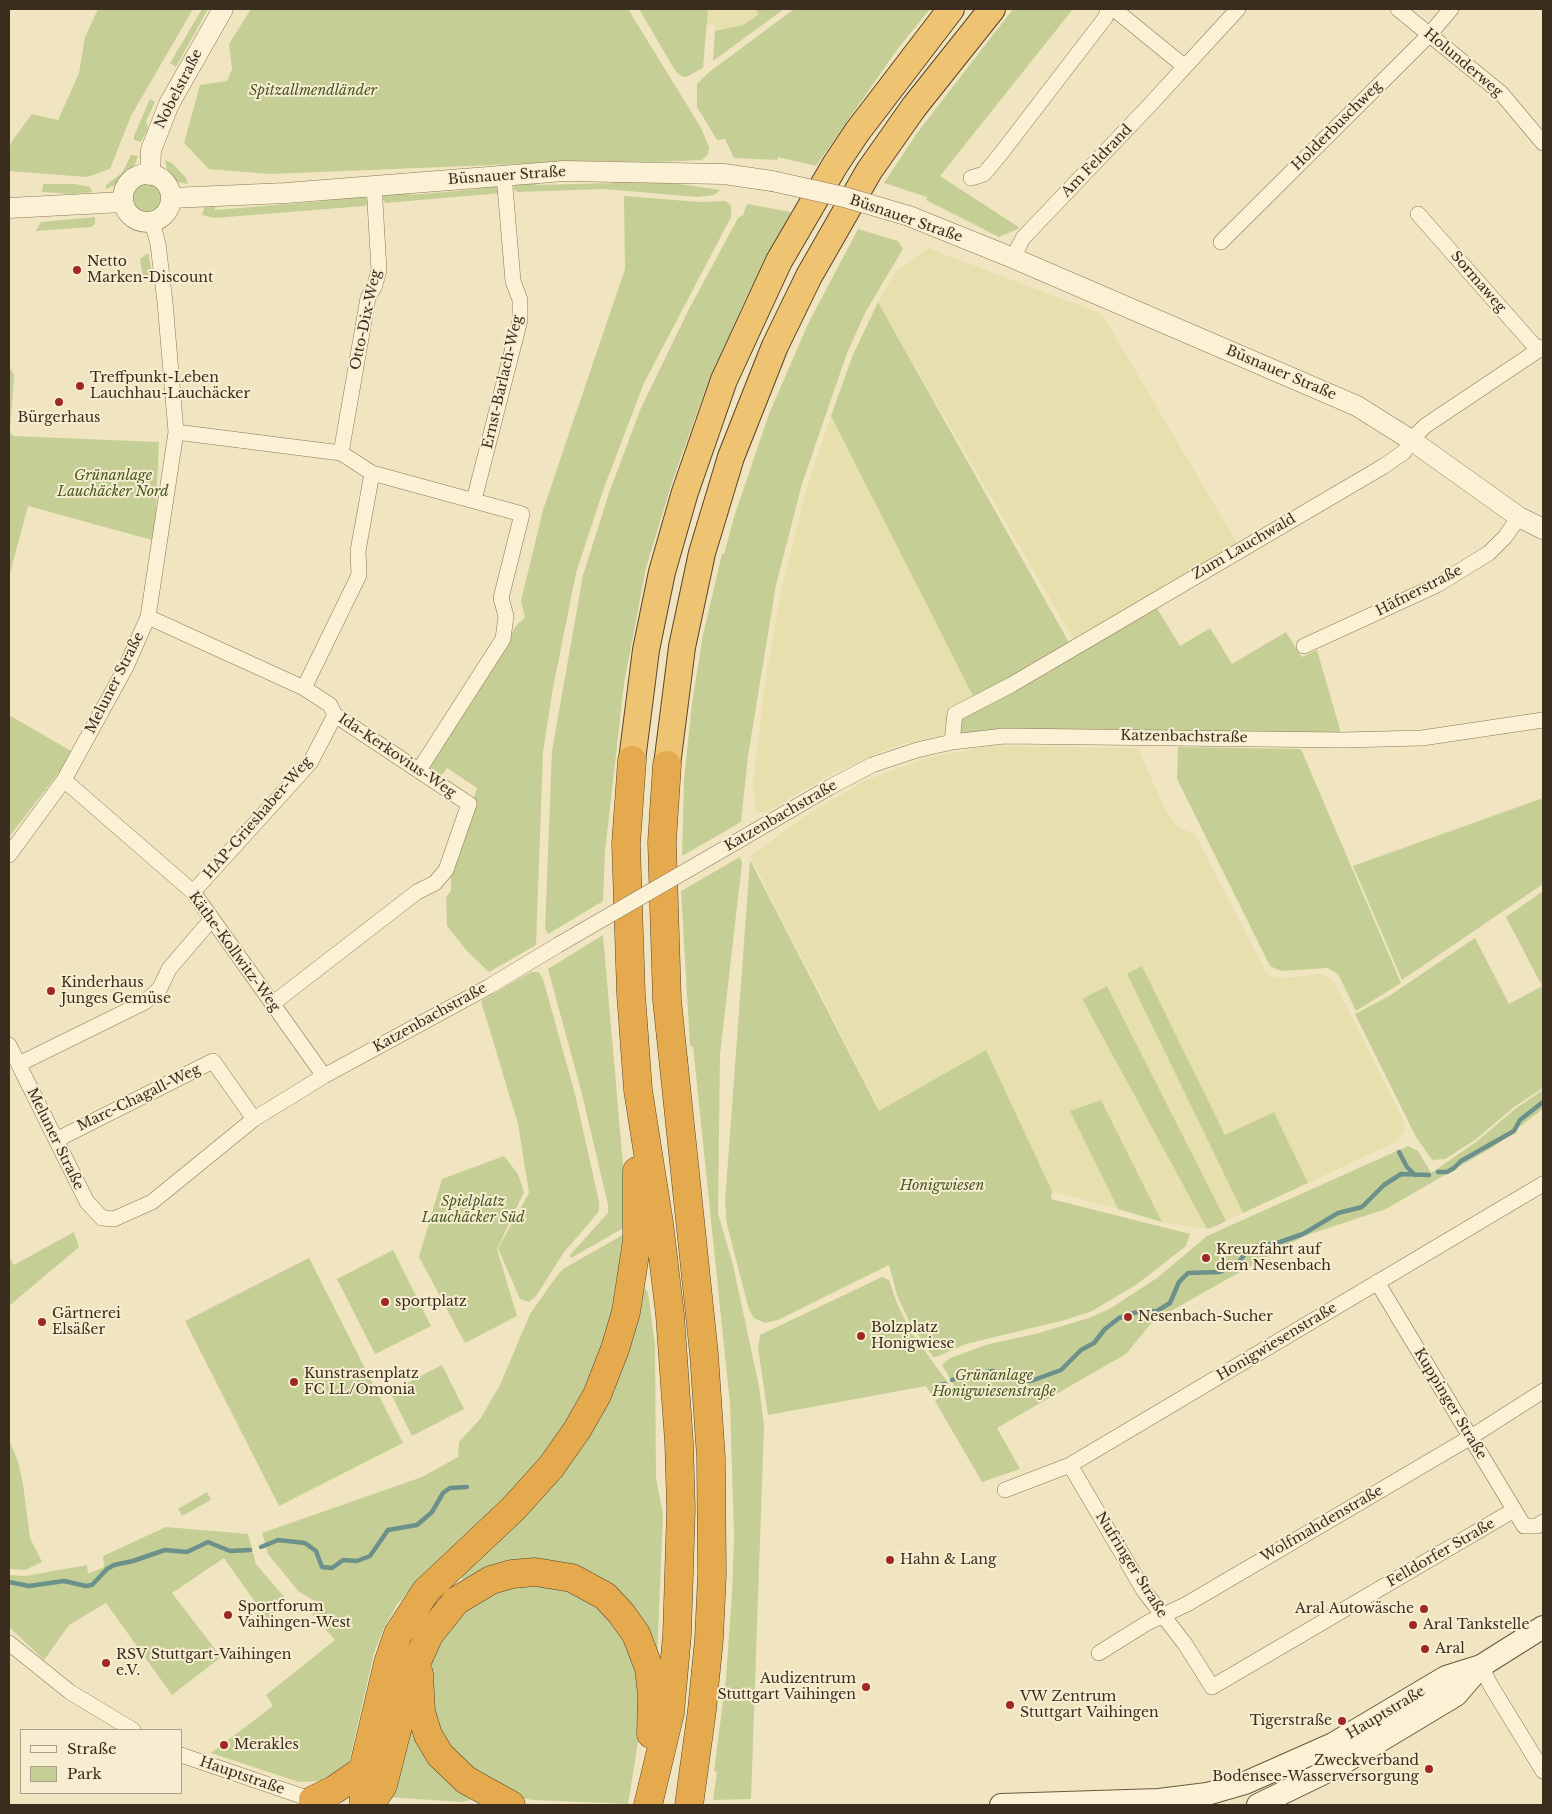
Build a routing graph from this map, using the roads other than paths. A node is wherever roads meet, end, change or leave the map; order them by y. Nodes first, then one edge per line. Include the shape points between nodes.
1 (223, 9) edge
2 (951, 9) edge
3 (992, 9) edge
4 (1109, 9) edge
5 (1114, 9) edge
6 (1238, 9) edge
7 (1398, 9) edge
8 (1451, 9) edge
9 (1429, 35) junction
10 (1184, 66) junction
11 (1543, 143) edge
12 (150, 174) junction
13 (504, 175) junction
14 (971, 178) dead end
15 (374, 185) junction
16 (171, 198) junction
17 (123, 202) junction
18 (9, 208) edge
19 (1418, 214) dead end
20 (152, 222) junction
21 (1221, 242) dead end
22 (1013, 258) junction
23 (1541, 348) edge
24 (176, 432) junction
25 (1411, 440) junction
26 (341, 453) junction
27 (372, 473) junction
28 (474, 500) junction
29 (1519, 517) junction
30 (1543, 529) edge
31 (148, 617) junction
32 (1304, 646) dead end
33 (304, 688) junction
34 (335, 715) junction
35 (1543, 720) edge
36 (952, 742) junction
37 (632, 760) joint
38 (667, 765) joint
39 (419, 770) junction
40 (64, 780) junction
41 (9, 855) edge
42 (193, 892) junction
43 (211, 920) junction
44 (272, 1004) junction
45 (9, 1045) edge
46 (19, 1064) junction
47 (324, 1076) junction
48 (642, 1117) junction
49 (254, 1119) junction
50 (56, 1140) junction
51 (1543, 1184) edge
52 (114, 1219) joint
53 (1377, 1282) junction
54 (1543, 1391) edge
55 (1471, 1437) junction
56 (1070, 1465) junction
57 (1005, 1490) dead end
58 (1514, 1510) junction
59 (1543, 1522) edge
60 (1162, 1616) junction
61 (1543, 1627) edge
62 (9, 1643) edge
63 (1099, 1653) dead end
64 (419, 1657) junction
65 (1481, 1666) junction
66 (1212, 1687) joint
67 (131, 1729) edge
68 (182, 1755) edge
69 (363, 1770) junction
70 (1543, 1770) edge
71 (1247, 1794) edge
72 (650, 1798) edge
73 (690, 1798) edge
74 (1201, 1800) edge
75 (323, 1803) edge
76 (1162, 1803) edge
77 (364, 1805) edge
78 (370, 1805) edge
79 (511, 1805) edge
80 (1001, 1805) edge
81 (1258, 1805) edge

1 - 12 street, Nobelstraße via 169,104 152,150
2 - 37 highway via 835,165 779,261 724,380 685,492 662,572 646,650
3 - 38 highway via 914,107 869,172 808,276 759,383 725,475 698,570 677,679
4 - 14 street via 999,156 984,174
5 - 10 street
6 - 10 street, Am Feldrand
7 - 9 street, Holunderweg
8 - 9 street, Holderbuschweg
9 - 11 street, Holunderweg via 1501,93
9 - 21 street, Holderbuschweg
10 - 22 street, Am Feldrand via 1023,238
12 - 16 street via 167,185
12 - 17 street via 130,182
13 - 15 street, Büsnauer Straße
13 - 22 street, Büsnauer Straße, bridge via 564,171 673,172 724,174 772,181 909,216
13 - 28 street, Ernst-Barlach-Weg via 513,281 520,300 520,320
15 - 16 street, Büsnauer Straße
15 - 26 street, Otto-Dix-Weg via 378,270 368,298
16 - 20 street via 166,213
17 - 18 street
17 - 20 street via 130,216
19 - 23 street, Sormaweg
20 - 24 street, Meluner Straße via 165,302
22 - 25 street, Büsnauer Straße via 1316,387 1357,406
23 - 25 street, Zum Lauchwald via 1425,426
24 - 26 street
24 - 31 street, Meluner Straße
25 - 29 street, Büsnauer Straße
25 - 36 street, Zum Lauchwald via 1404,452 1384,466 1011,685 955,714
26 - 27 street
27 - 28 street
27 - 33 street via 358,551 359,575
28 - 39 street via 522,514 501,598 506,616 503,639
29 - 30 street, Büsnauer Straße
29 - 32 street, Häfnerstraße via 1490,553 1444,580
31 - 33 street, Ida-Kerkovius-Weg
31 - 40 street, Meluner Straße via 126,667
33 - 34 street, Ida-Kerkovius-Weg via 330,706
34 - 39 street, Ida-Kerkovius-Weg
34 - 42 street, HAP-Grieshaber-Weg via 310,763
35 - 36 street, Katzenbachstraße via 1422,738 1004,736
36 - 47 street, Katzenbachstraße, bridge via 872,766 830,787 490,986
37 - 48 highway via 626,888
38 - 73 highway via 662,842 666,990 704,1354 711,1458 709,1639
39 - 44 street, Ida-Kerkovius-Weg via 469,804 446,870 435,883 417,892
40 - 41 street, Meluner Straße
40 - 42 street, Käthe-Kollwitz-Weg
42 - 43 street, Käthe-Kollwitz-Weg
43 - 44 street, Käthe-Kollwitz-Weg
43 - 46 street via 169,969 160,988 145,1002
44 - 47 street, Käthe-Kollwitz-Weg
45 - 46 street, Meluner Straße
46 - 50 street, Meluner Straße
47 - 49 street, Katzenbachstraße
48 - 69 highway via 637,1241 631,1283 616,1349 597,1395 551,1467 513,1509 426,1591 411,1611 398,1634 388,1663
48 - 72 highway via 670,1316 681,1500 677,1635 670,1713
49 - 50 street, Marc-Chagall-Weg via 213,1062
49 - 52 street, Katzenbachstraße via 152,1202
50 - 52 street, Meluner Straße via 87,1202 102,1218
51 - 53 street, Honigwiesenstraße
53 - 55 street, Kuppinger Straße
53 - 56 street, Honigwiesenstraße
54 - 55 street, Wolfmahdenstraße
55 - 58 street, Kuppinger Straße
55 - 60 street, Wolfmahdenstraße
56 - 57 street, Honigwiesenstraße
56 - 60 street, Nufringer Straße
58 - 59 street, Kuppinger Straße via 1524,1526 1537,1526
58 - 66 street, Felldorfer Straße
60 - 63 street, Wolfmahdenstraße
60 - 66 street, Nufringer Straße via 1185,1644
61 - 65 main road, Hauptstraße
62 - 67 street via 70,1692
64 - 72 highway via 442,1616 456,1601 490,1580 512,1574 548,1573 572,1578 593,1589 628,1621 646,1658 652,1695
64 - 78 highway via 405,1695 382,1785
64 - 79 highway via 421,1712 433,1744 456,1773
65 - 70 street
65 - 71 main road, Hauptstraße via 1446,1677
65 - 81 main road, Hauptstraße via 1456,1695 1338,1766
68 - 75 street, Hauptstraße
69 - 75 highway via 334,1790
69 - 77 highway
71 - 74 main road, Hauptstraße
74 - 76 main road, Hauptstraße
76 - 80 main road, Hauptstraße

